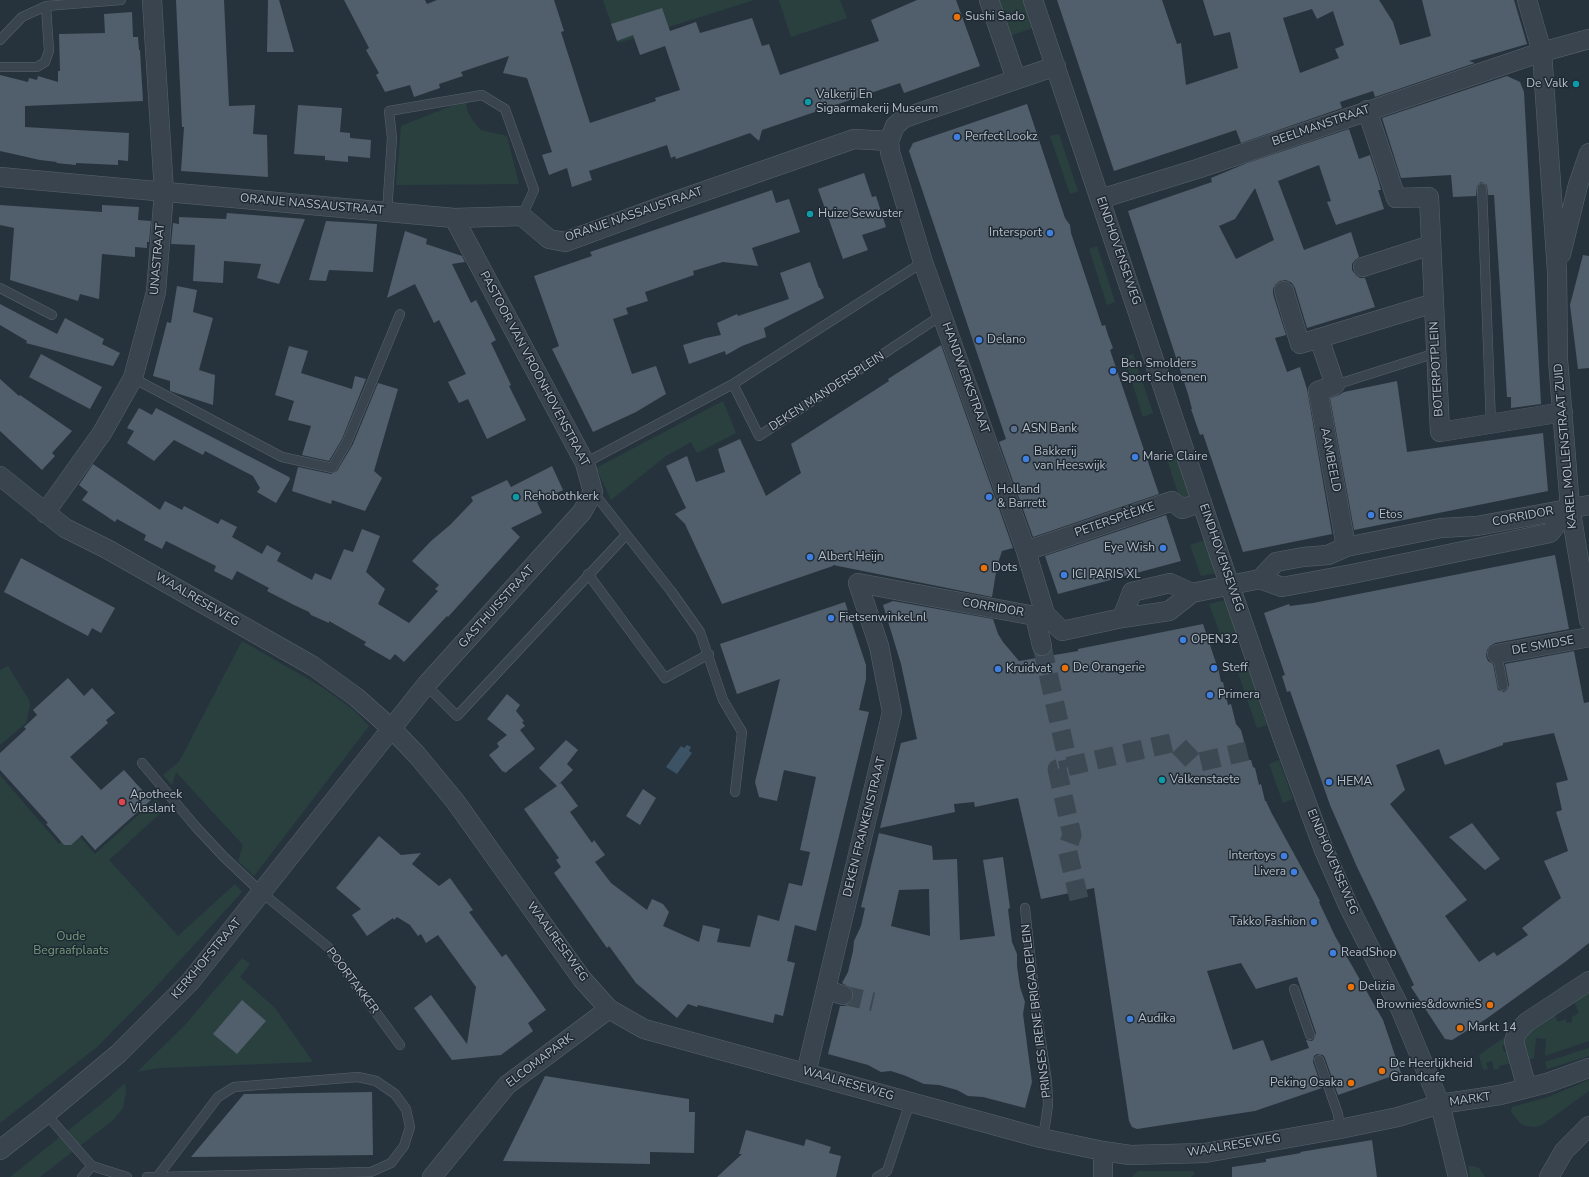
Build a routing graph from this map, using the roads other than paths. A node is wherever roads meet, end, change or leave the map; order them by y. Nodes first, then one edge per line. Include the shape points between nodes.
1 (121, 0) edge
2 (152, 0) edge
3 (989, 0) edge
4 (1033, 0) edge
5 (1527, 0) edge
6 (46, 6) junction
7 (1589, 39) edge
8 (0, 40) edge
9 (1542, 52) junction
10 (1056, 66) junction
11 (0, 67) edge
12 (1016, 79) junction
13 (1367, 110) junction
14 (889, 141) junction
15 (1589, 153) edge
16 (0, 177) edge
17 (1482, 188) dead end
18 (164, 192) junction
19 (1100, 199) junction
20 (387, 212) junction
21 (522, 216) junction
22 (454, 218) junction
23 (1431, 245) junction
24 (923, 262) junction
25 (1363, 267) dead end
26 (1556, 271) junction
27 (0, 288) edge
28 (1284, 291) dead end
29 (1434, 302) junction
30 (400, 314) dead end
31 (52, 315) dead end
32 (942, 316) junction
33 (1319, 338) junction
34 (1436, 353) junction
35 (134, 378) junction
36 (733, 384) junction
37 (1335, 385) junction
38 (1563, 412) junction
39 (1491, 424) junction
40 (585, 463) junction
41 (0, 476) edge
42 (594, 492) junction
43 (1202, 502) junction
44 (1589, 505) edge
45 (1570, 507) junction
46 (45, 513) junction
47 (626, 534) junction
48 (1392, 537) junction
49 (1346, 547) junction
50 (1026, 551) junction
51 (1328, 555) junction
52 (1406, 563) junction
53 (588, 574) junction
54 (1260, 579) junction
55 (1327, 579) junction
56 (858, 583) joint
57 (1231, 585) junction
58 (1192, 593) junction
59 (1040, 615) junction
60 (1122, 618) junction
61 (1589, 620) edge
62 (1589, 637) edge
63 (1042, 646) tunnel mouth
64 (709, 654) junction
65 (1497, 654) joint
66 (426, 685) junction
67 (1503, 686) dead end
68 (391, 729) junction
69 (142, 763) dead end
70 (735, 792) dead end
71 (261, 892) junction
72 (1025, 908) dead end
73 (1589, 981) edge
74 (1294, 989) dead end
75 (609, 1008) junction
76 (1310, 1035) dead end
77 (400, 1045) dead end
78 (1319, 1060) dead end
79 (1589, 1068) edge
80 (806, 1073) junction
81 (1527, 1088) junction
82 (910, 1102) junction
83 (1440, 1104) junction
84 (46, 1114) junction
85 (1340, 1129) junction
86 (1586, 1133) edge
87 (1041, 1138) junction
88 (0, 1150) edge
89 (1103, 1151) junction
90 (92, 1166) junction
91 (234, 1176) edge
92 (82, 1177) edge
93 (127, 1177) edge
94 (147, 1177) edge
95 (157, 1177) edge
96 (432, 1177) edge
97 (877, 1177) edge
98 (1104, 1177) edge
99 (1458, 1177) edge
100 (1549, 1177) edge

1 - 6 lane
2 - 18 street, UNASTRAAT
3 - 12 street
4 - 10 street, EINDHOVENSEWEG
5 - 9 street, KAREL MOLLENSTRAAT ZUID
6 - 8 lane via 22,17
6 - 11 lane via 49,51 45,62 37,67
7 - 9 street
9 - 13 street, BEELMANSTRAAT
9 - 26 street, KAREL MOLLENSTRAAT ZUID
10 - 12 street
10 - 19 street, EINDHOVENSEWEG
12 - 14 street via 904,118 895,126
13 - 19 street, BEELMANSTRAAT via 1197,169
13 - 23 street, BOTERPOTPLEIN via 1396,198 1429,197
14 - 21 street, ORANJE NASSAUSTRAAT via 854,139 565,242 549,239
14 - 24 street, HANDWERKSTRAAT via 890,152
15 - 26 street, KAREL MOLLENSTRAAT ZUID
16 - 18 street, ORANJE NASSAUSTRAAT
17 - 39 lane
18 - 20 street, ORANJE NASSAUSTRAAT
18 - 35 street, UNASTRAAT via 156,292
19 - 43 street, EINDHOVENSEWEG
20 - 21 lane via 392,138 389,111 482,96 505,109 534,190
20 - 22 street, ORANJE NASSAUSTRAAT
21 - 22 street, ORANJE NASSAUSTRAAT
22 - 40 street, PASTOOR VAN VROONHOVENSTRAAT
23 - 25 street
23 - 29 street, BOTERPOTPLEIN
24 - 32 street, HANDWERKSTRAAT
24 - 36 lane
26 - 38 street, KAREL MOLLENSTRAAT ZUID via 1558,360
27 - 31 lane
28 - 33 street, BOTERPOTPLEIN via 1300,344
29 - 33 street, BOTERPOTPLEIN
29 - 34 street, BOTERPOTPLEIN
30 - 35 lane via 347,442 332,468 282,457
32 - 36 lane, DEKEN MANDERSPLEIN via 759,436
32 - 50 street, HANDWERKSTRAAT
33 - 37 street
34 - 37 lane
34 - 39 street, BOTERPOTPLEIN via 1440,432
35 - 46 street, UNASTRAAT via 102,433
36 - 40 lane
37 - 49 street, AAMBEELD via 1318,391
38 - 39 street, BOTERPOTPLEIN
38 - 45 street, KAREL MOLLENSTRAAT ZUID
40 - 42 street, PASTOOR VAN VROONHOVENSTRAAT
41 - 46 street, WAALRESEWEG
42 - 47 lane, PASTOOR VAN VROONHOVENSTRAAT
42 - 66 street, GASTHUISSTRAAT via 582,512
43 - 50 street, PETERSPÈÈJKE via 1182,509 1172,501
43 - 57 street, EINDHOVENSEWEG
44 - 45 street
45 - 48 street, CORRIDOR via 1477,526 1441,528
45 - 52 street, CORRIDOR via 1550,533
45 - 61 street, KAREL MOLLENSTRAAT ZUID
46 - 68 street, WAALRESEWEG via 65,528 107,549 313,666 356,697
47 - 53 lane
47 - 64 lane, PASTOOR VAN VROONHOVENSTRAAT via 700,632
48 - 49 street, CORRIDOR
48 - 52 street
49 - 51 street, CORRIDOR
50 - 59 street, HANDWERKSTRAAT
51 - 54 street, CORRIDOR via 1276,562
51 - 55 street
52 - 55 street, CORRIDOR
53 - 64 lane via 665,678
53 - 66 lane via 457,716
54 - 55 street, CORRIDOR via 1282,587
54 - 57 street
56 - 59 street, CORRIDOR
56 - 80 street, DEKEN FRANKENSTRAAT via 880,646 892,712 834,992
57 - 58 street
57 - 83 street, EINDHOVENSEWEG via 1256,663 1324,850 1348,905 1400,1008
58 - 60 street via 1169,611
58 - 60 street via 1170,583 1132,592
59 - 60 street via 1062,631
59 - 63 street, HANDWERKSTRAAT
62 - 65 street, DE SMIDSE
64 - 70 lane, PASTOOR VAN VROONHOVENSTRAAT via 723,700 742,732
65 - 67 lane
66 - 68 street, GASTHUISSTRAAT
68 - 71 street, KERKHOFSTRAAT
68 - 75 street, WAALRESEWEG via 456,801 582,979
69 - 71 lane, POORTAKKER via 196,827
71 - 77 lane, POORTAKKER via 328,947
71 - 84 street, KERKHOFSTRAAT via 190,982 118,1054
72 - 87 lane, PRINSES IRENE BRIGADEPLEIN via 1047,1082 1048,1105
73 - 81 street via 1527,1022 1517,1032 1514,1042
74 - 76 lane
75 - 80 street, WAALRESEWEG via 644,1029
75 - 96 street, ELCOMAPARK via 506,1085
78 - 85 lane via 1338,1114
79 - 81 street, MARKT
80 - 82 street, WAALRESEWEG
81 - 83 street, MARKT via 1500,1095
82 - 87 street, WAALRESEWEG
82 - 97 lane via 887,1171
83 - 85 street, WAALRESEWEG via 1398,1117
83 - 99 street, MARKT
84 - 88 street, KERKHOFSTRAAT
84 - 90 lane
85 - 89 street, WAALRESEWEG via 1205,1153 1130,1155
86 - 100 street via 1564,1151
87 - 89 street, WAALRESEWEG
89 - 98 street
90 - 92 lane
90 - 93 lane
91 - 95 lane
91 - 95 lane via 371,1172 391,1163 404,1146 410,1127 406,1109 395,1094 376,1081 358,1077 234,1087 218,1097
94 - 95 lane

